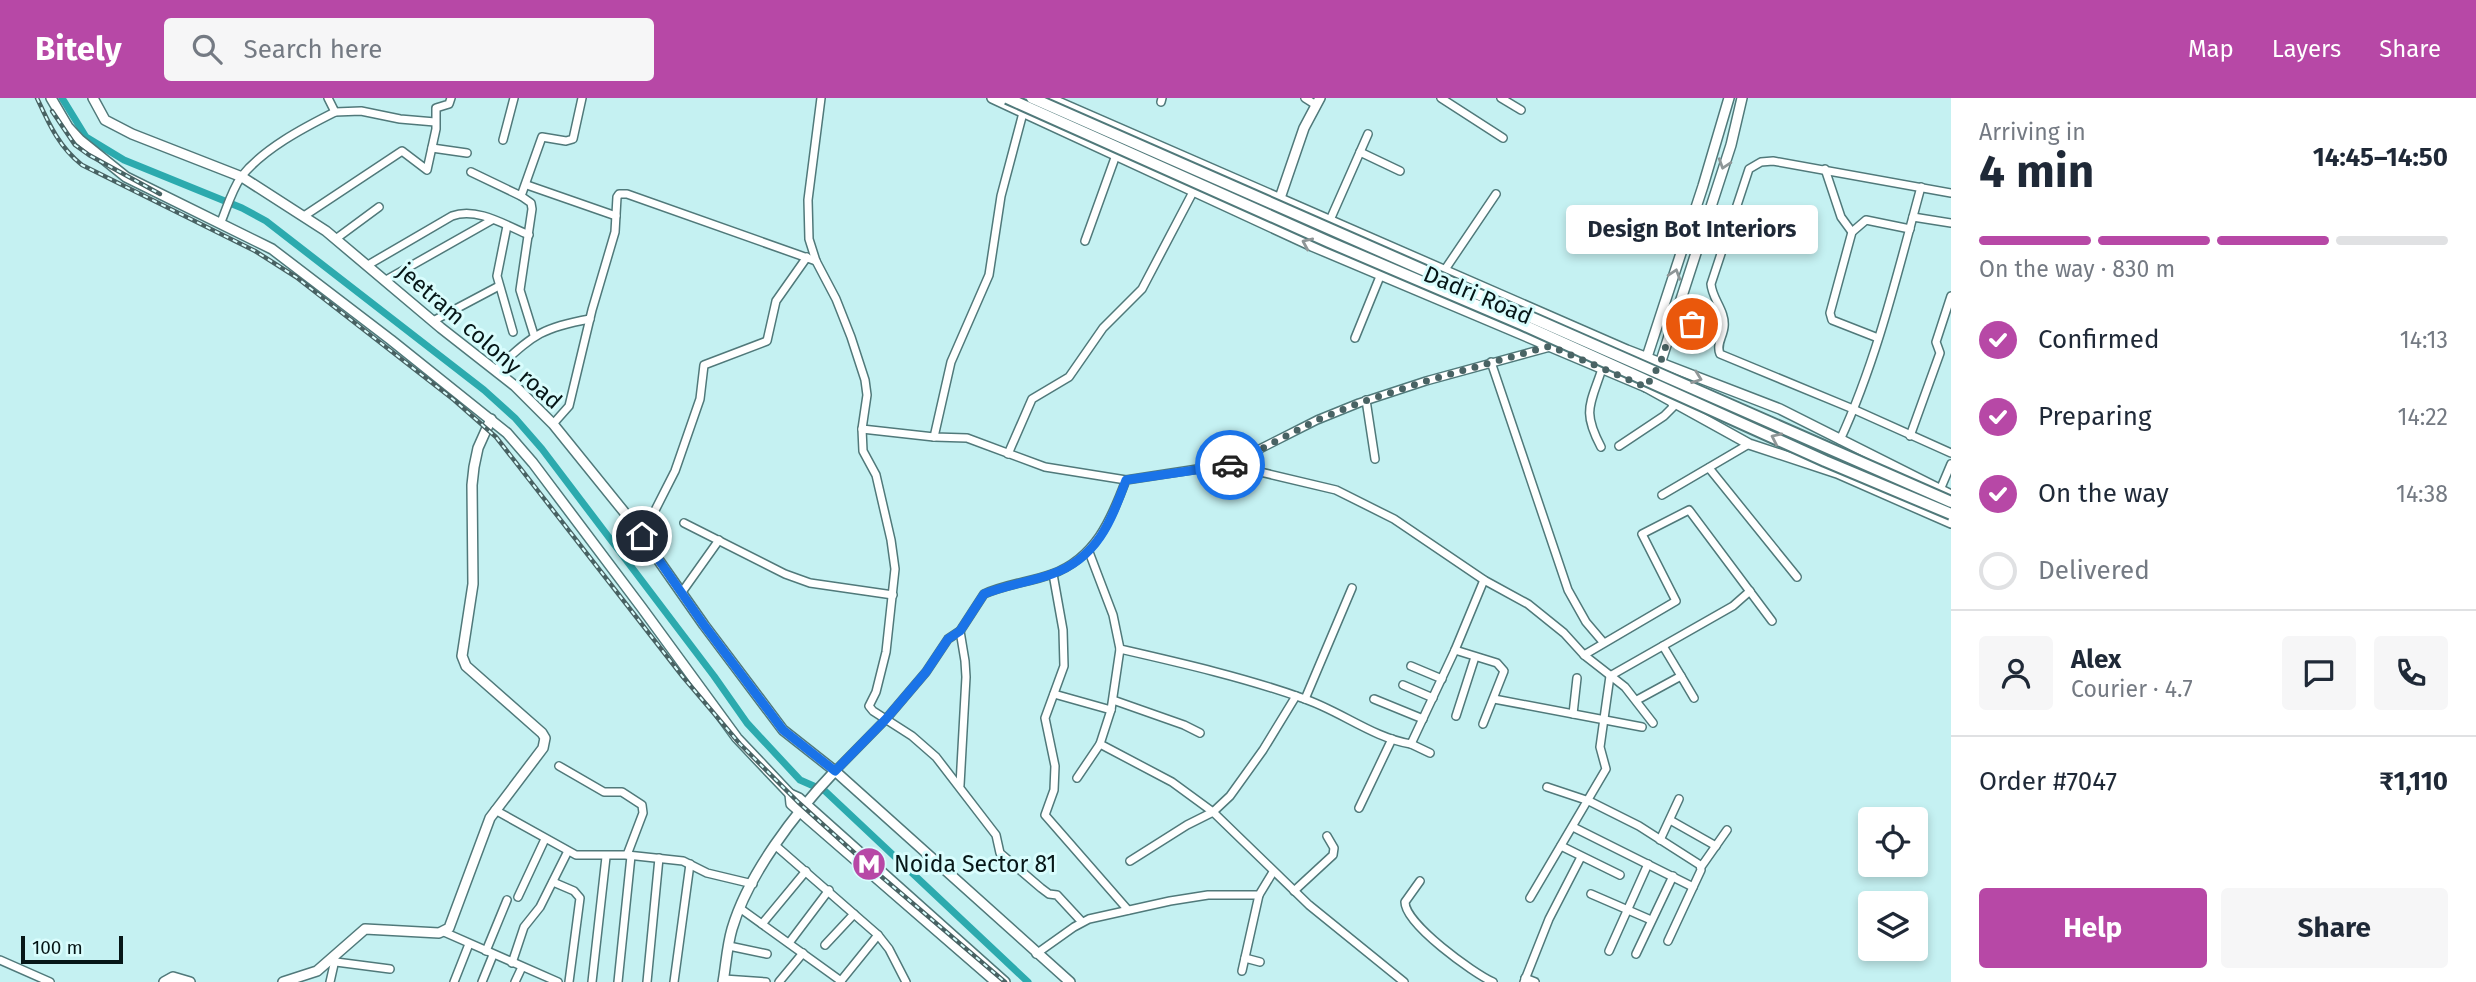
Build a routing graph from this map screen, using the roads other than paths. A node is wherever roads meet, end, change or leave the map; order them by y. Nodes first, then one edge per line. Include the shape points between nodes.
1 (51, 98) edge
2 (93, 98) edge
3 (328, 98) edge
4 (451, 98) edge
5 (514, 98) edge
6 (582, 98) edge
7 (821, 98) edge
8 (992, 98) edge
9 (1007, 98) edge
10 (1032, 98) edge
11 (1049, 98) edge
12 (1305, 98) edge
13 (1441, 98) edge
14 (1501, 98) edge
15 (1729, 98) edge
16 (1742, 98) edge
17 (1318, 101) edge
18 (1521, 110) dead end
19 (335, 112) junction
20 (1023, 113) junction
21 (436, 122) junction
22 (1368, 134) dead end
23 (1503, 138) dead end
24 (503, 140) dead end
25 (432, 148) junction
26 (1360, 152) junction
27 (467, 153) dead end
28 (1116, 155) junction
29 (1825, 169) junction
30 (1400, 171) dead end
31 (471, 172) dead end
32 (242, 177) junction
33 (527, 185) junction
34 (1921, 187) junction
35 (1194, 192) junction
36 (1951, 193) edge
37 (1496, 194) dead end
38 (522, 196) junction
39 (1280, 198) junction
40 (379, 207) dead end
41 (304, 216) junction
42 (616, 216) junction
43 (1913, 217) junction
44 (222, 219) junction
45 (492, 220) junction
46 (1330, 220) junction
47 (1951, 223) edge
48 (507, 226) junction
49 (1910, 229) junction
50 (1852, 232) junction
51 (529, 235) junction
52 (337, 238) junction
53 (1085, 241) dead end
54 (807, 257) junction
55 (816, 261) junction
56 (368, 265) junction
57 (1444, 271) junction
58 (1381, 274) junction
59 (386, 280) junction
60 (499, 286) junction
61 (1951, 296) edge
62 (1711, 311) dead end
63 (590, 318) junction
64 (433, 321) junction
65 (513, 332) dead end
66 (1670, 333) junction
67 (534, 335) junction
68 (1354, 338) dead end
69 (1878, 338) junction
70 (1550, 346) junction
71 (1647, 358) junction
72 (1491, 362) junction
73 (1660, 364) junction
74 (1602, 369) junction
75 (495, 370) junction
76 (1633, 383) junction
77 (1646, 387) junction
78 (1366, 400) junction
79 (1671, 400) junction
80 (1853, 409) junction
81 (491, 419) junction
82 (553, 424) junction
83 (862, 429) junction
84 (1910, 436) junction
85 (934, 437) junction
86 (1840, 440) junction
87 (1749, 443) junction
88 (1619, 446) dead end
89 (1601, 447) dead end
90 (1951, 453) edge
91 (1008, 454) junction
92 (1375, 458) dead end
93 (1230, 464) junction
94 (1951, 464) edge
95 (1709, 468) junction
96 (1126, 480) junction
97 (1940, 490) junction
98 (1662, 495) dead end
99 (1951, 495) edge
100 (1951, 502) edge
101 (1951, 514) edge
102 (684, 523) dead end
103 (1951, 523) edge
104 (642, 536) junction
105 (719, 540) junction
106 (1089, 552) junction
107 (1053, 574) junction
108 (1797, 578) dead end
109 (1484, 580) junction
110 (1352, 587) dead end
111 (1750, 591) junction
112 (682, 592) junction
113 (893, 595) junction
114 (1772, 621) dead end
115 (960, 631) junction
116 (1603, 642) junction
117 (1663, 646) junction
118 (1120, 649) junction
119 (1455, 650) junction
120 (1584, 655) junction
121 (1475, 657) junction
122 (1411, 666) dead end
123 (1610, 676) junction
124 (1681, 676) junction
125 (1577, 678) dead end
126 (1442, 679) junction
127 (1402, 685) dead end
128 (1054, 694) junction
129 (1296, 696) junction
130 (1433, 698) junction
131 (1694, 698) dead end
132 (1305, 699) junction
133 (1374, 699) dead end
134 (1494, 699) junction
135 (1113, 700) junction
136 (1637, 701) junction
137 (1111, 710) junction
138 (1573, 714) junction
139 (1456, 716) dead end
140 (886, 719) junction
141 (1423, 719) junction
142 (1603, 721) junction
143 (1653, 723) dead end
144 (1483, 724) dead end
145 (1642, 727) dead end
146 (1200, 733) dead end
147 (1392, 739) junction
148 (1100, 744) junction
149 (1411, 744) junction
150 (1430, 753) dead end
151 (559, 766) dead end
152 (835, 771) junction
153 (1077, 778) dead end
154 (960, 785) junction
155 (1547, 787) dead end
156 (1679, 799) dead end
157 (1589, 801) junction
158 (802, 807) junction
159 (1359, 808) dead end
160 (495, 810) junction
161 (1213, 812) junction
162 (1670, 820) junction
163 (1573, 827) junction
164 (1727, 830) dead end
165 (1327, 836) dead end
166 (545, 839) junction
167 (1660, 839) junction
168 (776, 846) junction
169 (1560, 846) junction
170 (1716, 846) junction
171 (568, 853) junction
172 (629, 855) junction
173 (606, 857) junction
174 (659, 858) junction
175 (1581, 858) junction
176 (1130, 861) dead end
177 (690, 864) junction
178 (1648, 864) junction
179 (1702, 867) junction
180 (806, 871) junction
181 (1273, 872) junction
182 (1620, 875) dead end
183 (1673, 876) junction
184 (1420, 881) dead end
185 (553, 882) junction
186 (752, 884) junction
187 (1693, 887) junction
188 (829, 890) junction
189 (1294, 891) junction
190 (1591, 894) dead end
191 (1259, 895) junction
192 (518, 897) dead end
193 (1530, 898) dead end
194 (507, 900) dead end
195 (741, 909) junction
196 (1626, 909) junction
197 (1128, 910) junction
198 (854, 914) junction
199 (1651, 920) junction
200 (1082, 922) junction
201 (762, 924) junction
202 (444, 932) junction
203 (878, 935) junction
204 (1668, 941) dead end
205 (789, 943) junction
206 (469, 944) junction
207 (729, 946) junction
208 (825, 946) dead end
209 (1609, 951) dead end
210 (489, 953) junction
211 (803, 953) junction
212 (767, 954) dead end
213 (1037, 954) junction
214 (1636, 954) dead end
215 (1245, 958) junction
216 (335, 959) junction
217 (0, 960) edge
218 (1260, 962) dead end
219 (512, 963) junction
220 (522, 967) junction
221 (390, 969) dead end
222 (1242, 971) dead end
223 (723, 980) edge
224 (784, 980) edge
225 (1524, 980) edge
226 (555, 981) edge
227 (841, 981) edge
228 (903, 981) edge
229 (50, 982) edge
230 (164, 982) edge
231 (190, 982) edge
232 (284, 982) edge
233 (330, 982) edge
234 (454, 982) edge
235 (482, 982) edge
236 (515, 982) edge
237 (569, 982) edge
238 (592, 982) edge
239 (618, 982) edge
240 (647, 982) edge
241 (674, 982) edge
242 (766, 982) edge
243 (996, 982) edge
244 (1005, 982) edge
245 (1070, 982) edge
246 (1404, 982) edge
247 (1493, 982) edge
248 (1535, 982) edge

1 - 44 street via 80,140 127,177
2 - 32 street, jeetram colony road via 105,120
3 - 19 street
4 - 21 street via 449,104 436,108
5 - 24 street
6 - 33 street via 573,139 542,137
7 - 55 street via 807,221
8 - 20 street, Dadri Road
101 -> 9 main road, bridge
10 - 100 main road, bridge
11 - 39 street, Dadri Road
12 - 17 street
13 - 23 street
14 - 18 street
71 -> 15 street
16 -> 66 street
17 - 39 street
19 - 21 street via 361,111
19 - 32 street via 278,145
20 - 28 street, Dadri Road
20 - 85 street via 1001,196 989,275 954,355
21 - 25 street
22 - 26 street
25 - 27 street
25 - 41 street via 427,170 402,151
26 - 30 street
26 - 46 street
28 - 35 street, Dadri Road
28 - 53 street
29 - 34 street
29 - 50 street
29 - 80 street via 1768,160 1749,169 1711,290 1725,326 1720,354
31 - 38 street
32 - 41 street, jeetram colony road
32 - 44 street
33 - 38 street
33 - 42 street
34 - 36 street
34 - 43 street
58 -> 35 street, Dadri Road
35 - 91 street via 1142,289 1102,328 1069,377 1032,399
37 - 57 street
38 - 51 street via 531,203
39 - 46 street, Dadri Road
40 - 52 street
41 - 52 street, jeetram colony road
42 - 54 street via 617,197 628,194
42 - 63 street
43 - 47 street
43 - 49 street
44 - 81 street via 283,257
45 - 48 street
45 - 56 street via 466,212 452,216
45 - 59 street
46 - 57 street, Dadri Road
48 - 51 street
48 - 60 street
49 - 50 street via 1866,220
49 - 69 street
50 - 69 street via 1830,313 1832,320
51 - 67 street via 520,290
52 - 56 street, jeetram colony road
54 - 55 street
54 - 104 street via 776,301 767,341 704,365 700,399 675,471
55 - 83 street via 845,321 865,380
56 - 59 street, jeetram colony road
57 - 71 street, Dadri Road
58 - 68 street
58 - 70 street, Dadri Road
59 - 64 street, jeetram colony road
60 - 64 street
60 - 65 street
61 - 84 street via 1936,342 1940,353
62 - 66 street via 1696,309 1687,339
63 - 67 street
63 - 82 street via 569,406
64 - 75 street, jeetram colony road
66 - 73 street
67 - 75 street
69 - 80 street
70 - 72 street
70 - 74 street, Dadri Road
71 - 73 street, Dadri Road
71 - 76 street
72 - 78 street
72 - 116 street via 1568,590
73 - 77 street
73 -> 86 street, Dadri Road via 1780,409
74 - 76 street, Dadri Road
74 - 89 street via 1588,413
75 - 82 street, jeetram colony road
76 - 77 street, Dadri Road
77 - 79 street, Dadri Road
78 - 92 street
78 - 93 street
79 - 87 street, Dadri Road
79 - 88 street via 1673,407 1664,416
80 - 84 street
80 - 86 street
81 - 158 street via 533,463 737,738 790,794 791,804
81 - 160 street via 474,467 473,590 462,656 466,666 545,738 543,748
82 - 104 street, jeetram colony road
83 - 85 street
83 - 113 street via 864,455 876,475 891,540
84 - 90 street
85 - 91 street via 967,438
86 - 97 street, Dadri Road
87 - 95 street
87 - 103 street, Dadri Road via 1837,473
91 - 96 street via 1045,467
93 - 96 street
93 - 109 street via 1326,486 1353,497 1395,519
94 - 97 street
95 - 98 street
95 - 108 street
96 - 106 street via 1114,512
97 - 99 street, Dadri Road
102 - 105 street
104 - 112 street, jeetram colony road
105 - 112 street
105 - 113 street via 810,583
106 - 107 street
106 - 118 street
107 - 115 street via 984,594
107 - 128 street via 1064,649 1064,666
109 - 119 street
109 - 120 street via 1528,604
110 - 132 street
111 - 114 street
111 - 116 street via 1689,510 1642,534 1676,601
111 - 117 street via 1733,606
112 - 152 street, jeetram colony road via 783,730
113 - 140 street via 886,652 869,706
115 - 140 street via 948,639
115 - 154 street via 966,677
116 - 120 street
117 - 123 street
117 - 124 street
118 - 129 street
118 - 135 street
119 - 121 street
119 - 126 street
120 - 123 street
121 - 134 street via 1497,663 1504,671
121 - 139 street
122 - 126 street
123 - 136 street
123 - 142 street
124 - 131 street
124 - 136 street
125 - 138 street
126 - 130 street
127 - 130 street
128 - 137 street
128 - 197 street via 1045,718 1055,766 1054,790 1045,815
129 - 132 street
129 - 161 street via 1246,777
130 - 141 street
132 - 147 street
133 - 141 street
134 - 138 street
134 - 144 street
135 - 137 street
135 - 146 street
136 - 143 street
137 - 148 street
138 - 142 street
140 - 152 street
140 - 154 street via 924,746
141 - 149 street
142 - 145 street
142 - 157 street via 1600,751 1606,769
147 - 149 street
147 - 159 street
148 - 153 street
148 - 161 street via 1172,782
149 - 150 street
151 - 172 street via 604,792 622,792 642,805
152 - 158 street
152 - 213 street, jeetram colony road
154 - 200 street via 996,835 1000,853 1049,894 1057,895
155 - 157 street
156 - 162 street
157 - 163 street
157 - 167 street
158 - 168 street
158 - 243 street
158 - 244 street
160 - 166 street
160 - 202 street via 452,923
161 - 176 street
161 - 181 street
162 - 167 street
162 - 170 street
163 - 169 street
163 - 178 street
164 - 170 street
165 - 189 street via 1333,855
166 - 171 street
166 - 192 street
167 - 179 street
168 - 180 street
168 - 186 street
169 - 175 street
169 - 193 street
170 - 179 street
171 - 173 street
171 - 185 street
172 - 173 street
172 - 174 street
172 - 239 street
173 - 238 street
174 - 177 street
174 - 240 street
175 - 182 street
175 - 225 street
177 - 186 street
177 - 241 street
178 - 183 street
178 - 196 street
179 - 187 street
180 - 188 street
180 - 201 street
181 - 189 street
181 - 191 street
183 - 187 street
183 - 199 street
184 - 247 street via 1405,902 1408,912 1451,956
185 - 219 street via 524,927
185 - 237 street via 580,898
186 - 195 street
187 - 204 street
188 - 198 street
188 - 205 street
189 - 246 street
190 - 196 street
191 - 197 street via 1208,895
191 - 215 street
194 - 210 street
195 - 201 street
195 - 207 street
196 - 199 street
196 - 209 street
197 - 200 street
198 - 203 street
198 - 208 street
199 - 214 street
200 - 213 street
201 - 205 street
202 - 206 street
202 - 216 street via 365,929
203 - 227 street
203 - 228 street
205 - 211 street
206 - 210 street
206 - 234 street
207 - 212 street
207 - 223 street
210 - 219 street
210 - 235 street
211 - 224 street
211 - 227 street
213 - 245 street, jeetram colony road
215 - 218 street
215 - 222 street
216 - 221 street
216 - 232 street via 317,971
216 - 233 street
217 - 229 street
219 - 220 street
220 - 226 street
220 - 236 street
223 - 242 street
225 - 248 street
230 - 231 street via 173,977

